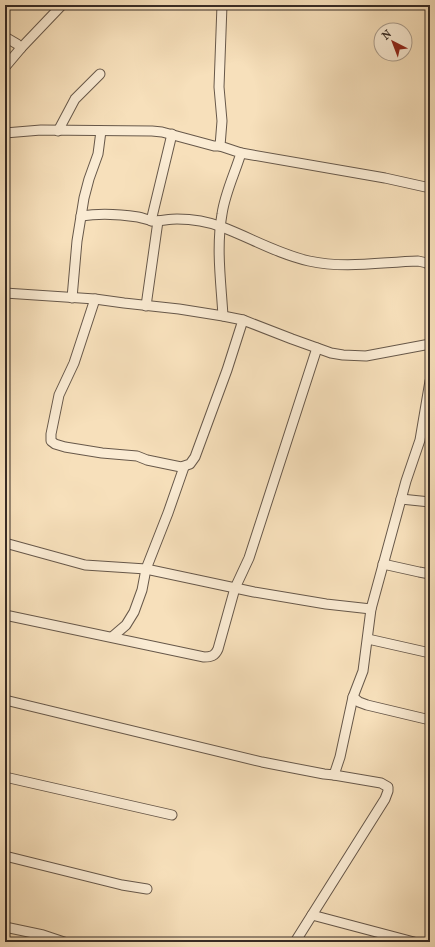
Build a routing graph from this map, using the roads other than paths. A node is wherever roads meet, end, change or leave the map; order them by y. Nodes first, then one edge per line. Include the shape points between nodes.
1 (62, 5) edge
2 (222, 5) edge
3 (5, 37) edge
4 (21, 48) junction
5 (5, 67) edge
6 (100, 74) dead end
7 (58, 131) junction
8 (101, 131) junction
9 (5, 133) edge
10 (172, 134) junction
11 (220, 146) junction
12 (241, 153) junction
13 (430, 188) edge
14 (81, 216) junction
15 (154, 221) junction
16 (221, 226) junction
17 (430, 266) edge
18 (5, 293) edge
19 (72, 298) junction
20 (95, 298) junction
21 (146, 306) junction
22 (224, 316) junction
23 (243, 320) junction
24 (430, 344) edge
25 (317, 348) junction
26 (430, 380) edge
27 (427, 426) edge
28 (184, 467) junction
29 (401, 498) junction
30 (430, 502) edge
31 (5, 544) edge
32 (383, 564) junction
33 (146, 568) junction
34 (430, 574) edge
35 (235, 588) junction
36 (371, 609) junction
37 (5, 615) edge
38 (112, 637) junction
39 (368, 639) junction
40 (430, 653) edge
41 (354, 697) junction
42 (5, 700) edge
43 (430, 720) edge
44 (334, 775) junction
45 (5, 777) edge
46 (172, 815) dead end
47 (5, 856) edge
48 (147, 889) dead end
49 (312, 915) junction
50 (5, 927) edge
51 (64, 942) edge
52 (295, 942) edge
53 (414, 942) edge

1 - 4 street
2 - 11 street
3 - 4 street
4 - 5 street
6 - 7 street via 75,99
7 - 8 street
7 - 9 street
8 - 10 street via 152,131
8 - 14 street via 98,154 86,188
10 - 11 street
10 - 15 street
11 - 12 street
12 - 13 street
12 - 16 street via 226,198
14 - 15 street via 98,213
14 - 19 street
15 - 16 street via 180,219
15 - 21 street
16 - 17 street via 269,248 320,263 343,265 418,261
16 - 22 street via 219,252
18 - 19 street
19 - 20 street
20 - 21 street
20 - 28 street via 74,362 58,395 51,441 65,447 137,456
21 - 22 street
22 - 23 street
23 - 25 street
23 - 28 street via 197,452 190,464
24 - 25 street via 360,356 343,355
25 - 35 street via 249,558
26 - 27 street
27 - 29 street
28 - 33 street
29 - 30 street
29 - 32 street
31 - 33 street via 86,565
32 - 34 street
32 - 36 street
33 - 35 street
33 - 38 street via 134,612 129,621
35 - 36 street
35 - 38 street via 218,649 211,656
36 - 39 street
37 - 38 street
39 - 40 street
39 - 41 street
41 - 43 street via 367,706
41 - 44 street
42 - 44 street via 262,762
44 - 49 street via 381,783 388,787 388,791
45 - 46 street
47 - 48 street
49 - 52 street
49 - 53 street
50 - 51 street

